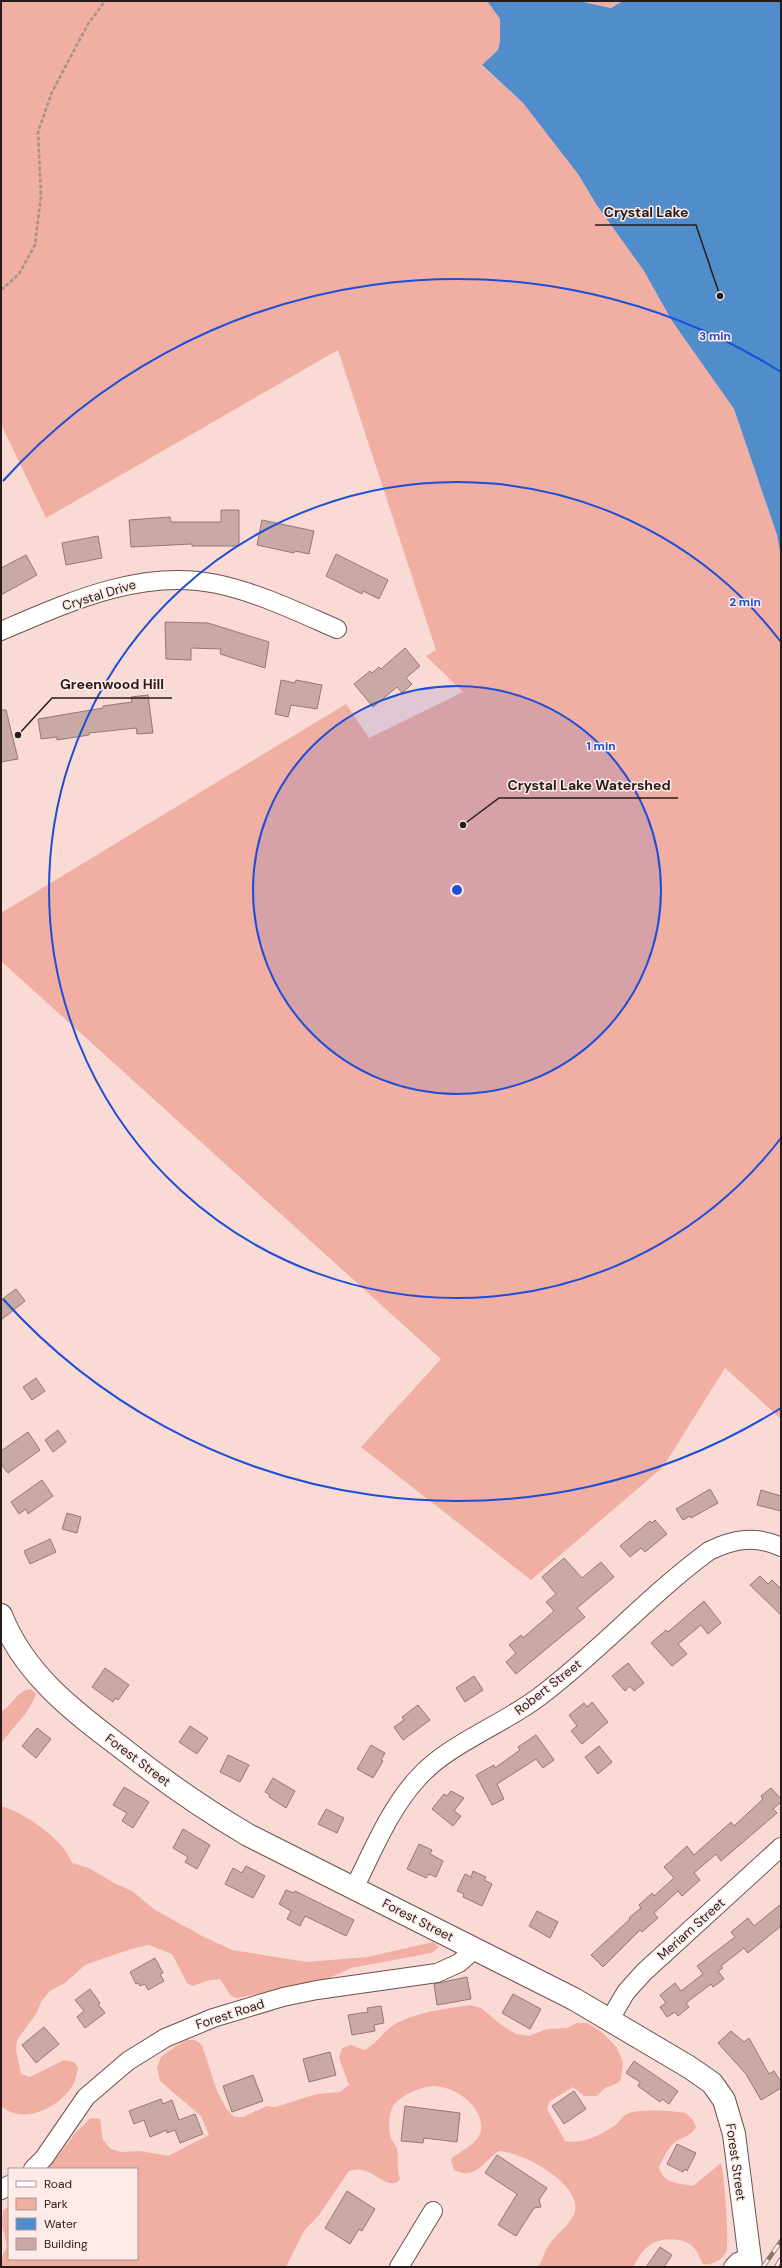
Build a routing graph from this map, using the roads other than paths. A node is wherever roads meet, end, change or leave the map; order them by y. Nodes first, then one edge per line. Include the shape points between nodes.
1 (336, 629) dead end
2 (1, 631) edge
3 (781, 1546) edge
4 (1, 1615) edge
5 (781, 1847) edge
6 (354, 1888) junction
7 (475, 1949) junction
8 (610, 2019) junction
9 (34, 2168) edge
10 (433, 2211) dead end
11 (744, 2264) edge
12 (400, 2267) edge

1 - 2 street, Crystal Drive via 252,593 217,584 185,580 139,582 112,589 82,598
3 - 6 street, Robert Street via 765,1541 742,1540 730,1542 710,1551 540,1696 438,1760 418,1778 399,1804
4 - 6 main road, Forest Street via 30,1666 56,1696 80,1716 220,1818 248,1835
5 - 8 street, Meriam Street via 644,1972 626,1992
6 - 7 main road, Forest Street
7 - 8 main road, Forest Street
7 - 9 street, Forest Road via 459,1964 437,1973 283,1997 213,2018 171,2035 128,2060 97,2086 78,2106 44,2158
8 - 11 main road, Forest Street via 704,2077 721,2096 728,2110 734,2134
10 - 12 street

